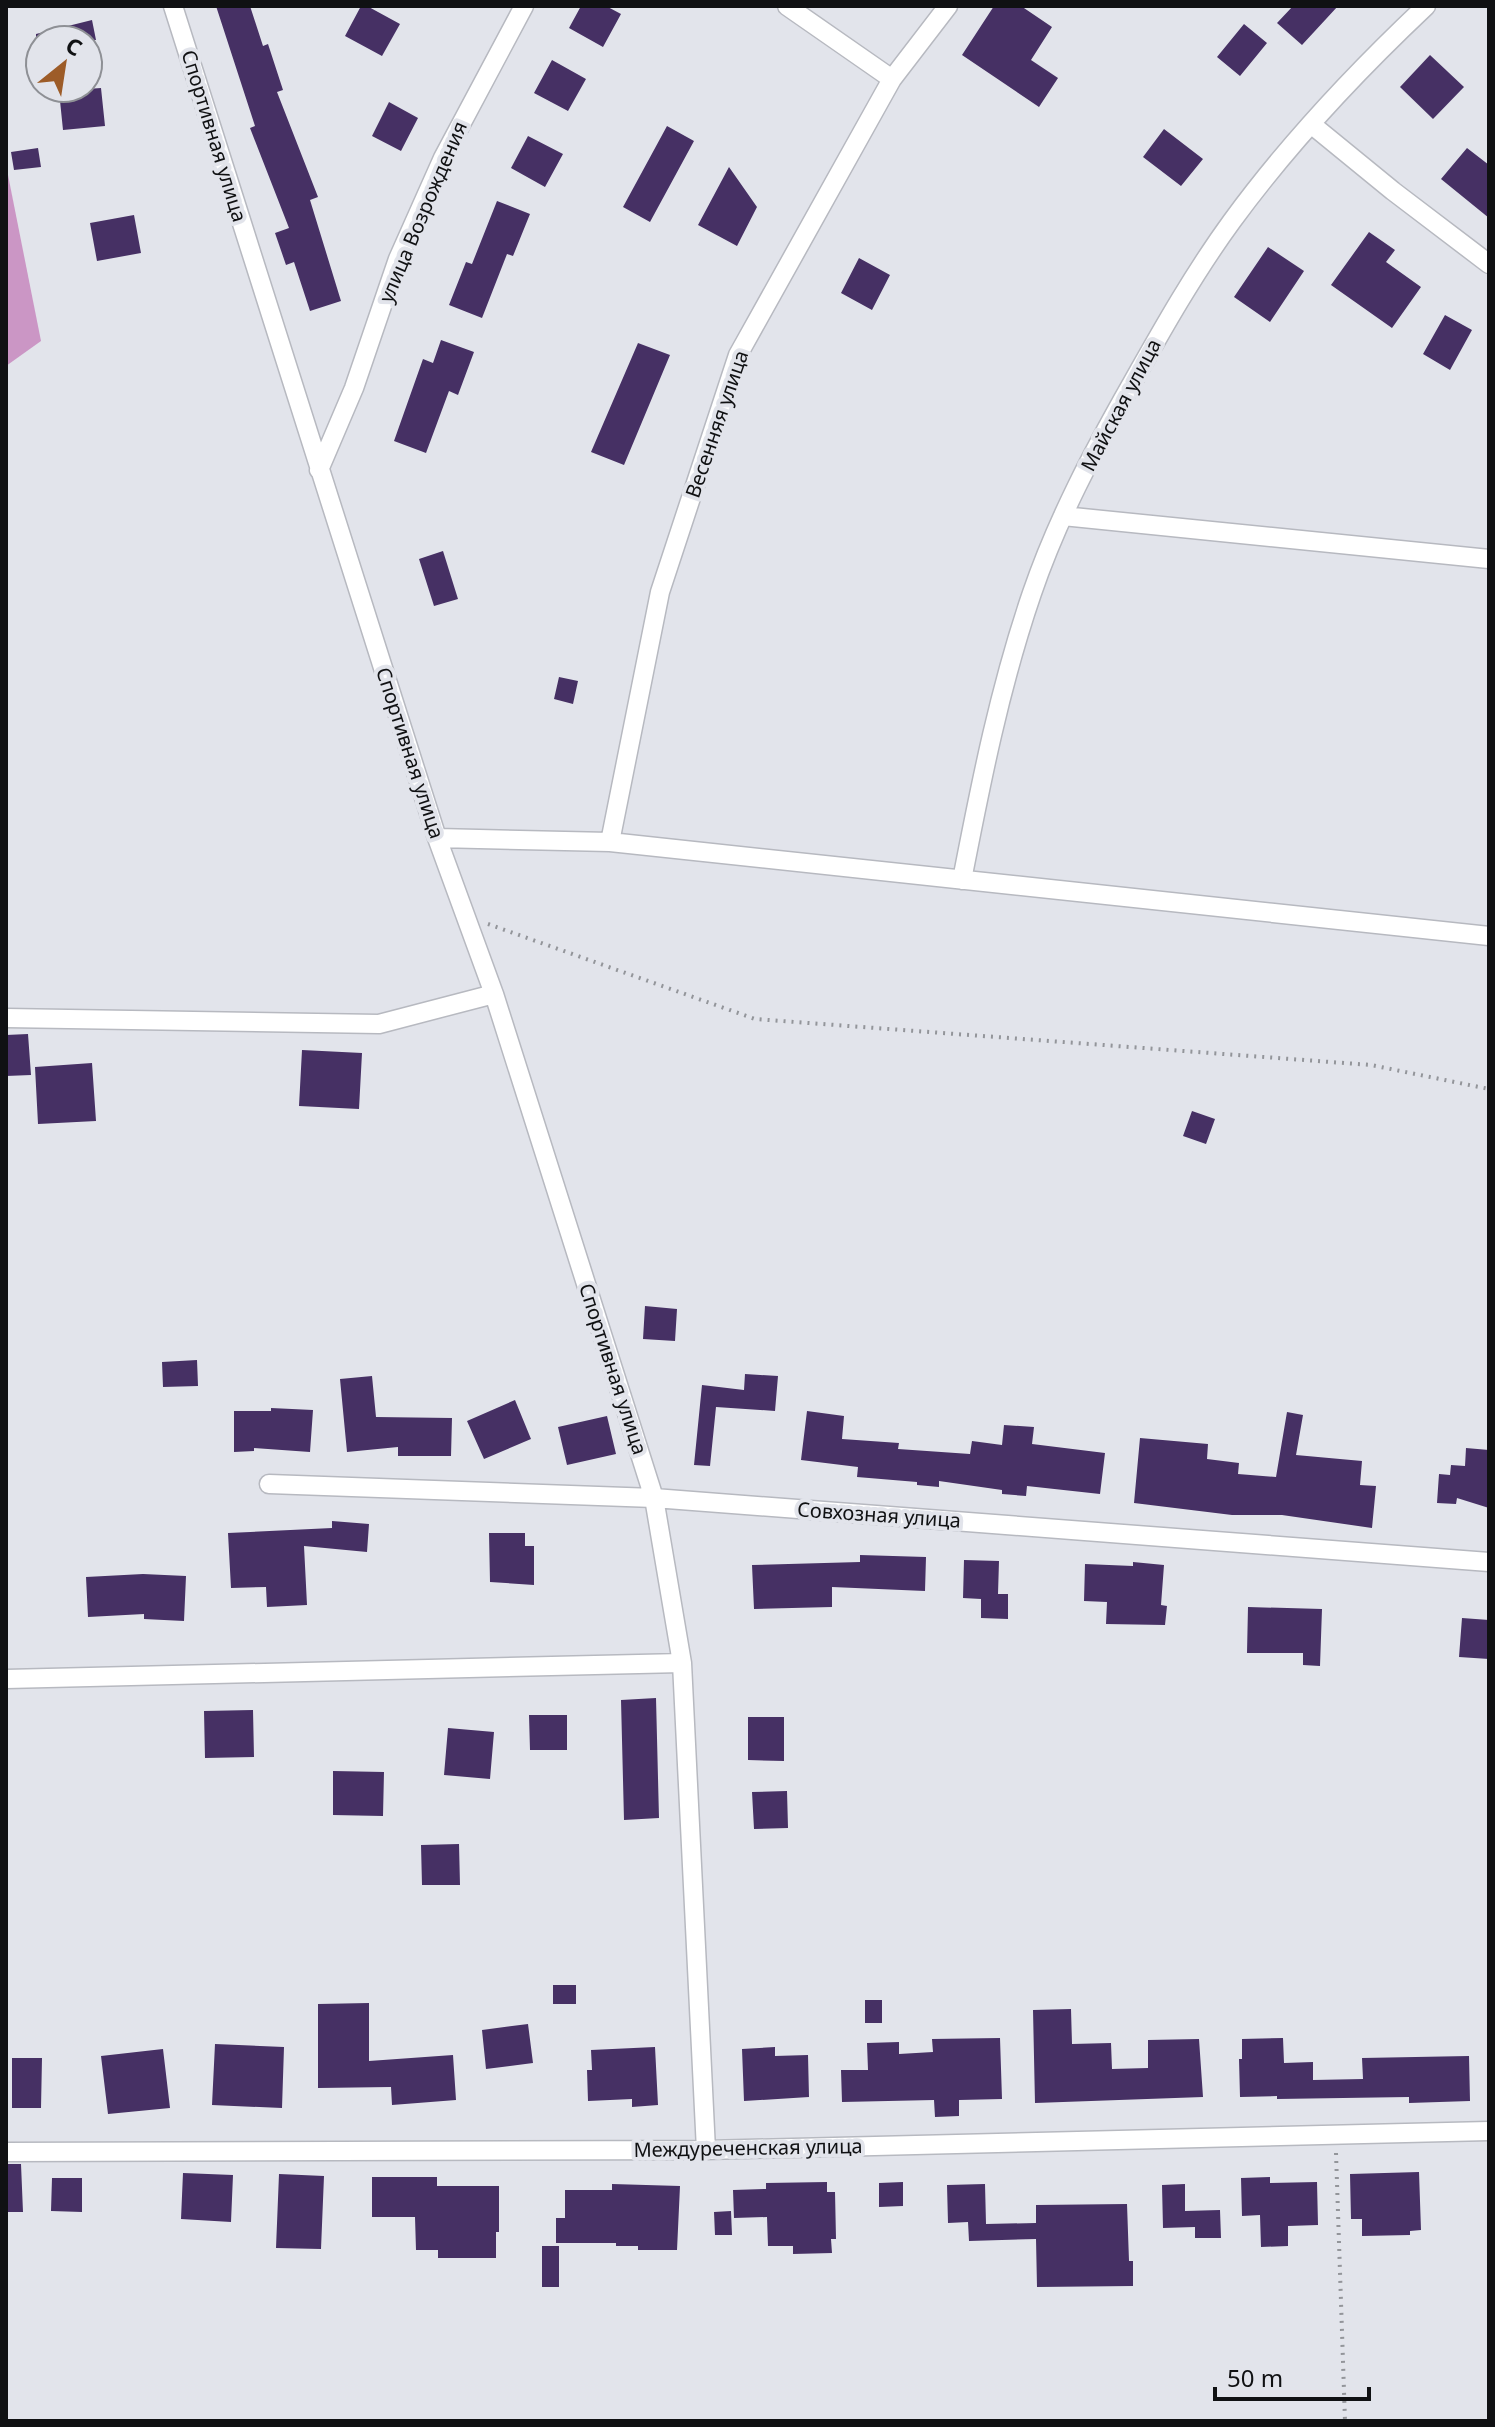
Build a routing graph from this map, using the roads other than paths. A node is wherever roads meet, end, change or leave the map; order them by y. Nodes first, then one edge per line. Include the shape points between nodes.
1 (173, 6) edge
2 (524, 6) edge
3 (787, 6) edge
4 (948, 6) edge
5 (1426, 6) edge
6 (892, 79) junction
7 (1311, 124) junction
8 (1489, 264) edge
9 (319, 470) junction
10 (1063, 516) junction
11 (1489, 559) edge
12 (437, 838) junction
13 (610, 842) junction
14 (962, 880) junction
15 (1489, 936) edge
16 (494, 994) junction
17 (6, 1018) edge
18 (269, 1484) dead end
19 (654, 1498) junction
20 (1489, 1562) edge
21 (682, 1663) junction
22 (6, 1679) edge
23 (1489, 2131) edge
24 (706, 2150) junction
25 (6, 2152) edge

1 - 9 street, Спортивная улица
2 - 9 street, улица Возрождения via 436,173 398,259 354,388
3 - 6 street
4 - 6 street, Весенняя улица
5 - 7 street, Майская улица
6 - 13 street, Весенняя улица via 738,355 660,592
7 - 8 street
7 - 10 street, Майская улица via 1231,223 1168,319
9 - 12 street, Спортивная улица
10 - 11 street
10 - 14 street, Майская улица via 1008,669
12 - 13 street
12 - 16 street, Спортивная улица
13 - 14 street
14 - 15 street
16 - 17 street via 379,1024
16 - 19 street, Спортивная улица
18 - 19 street, Совхозная улица
19 - 20 street, Совхозная улица
19 - 21 street, Спортивная улица
21 - 22 street
21 - 24 street, Спортивная улица
23 - 24 street, Междуреченская улица
24 - 25 street, Междуреченская улица

